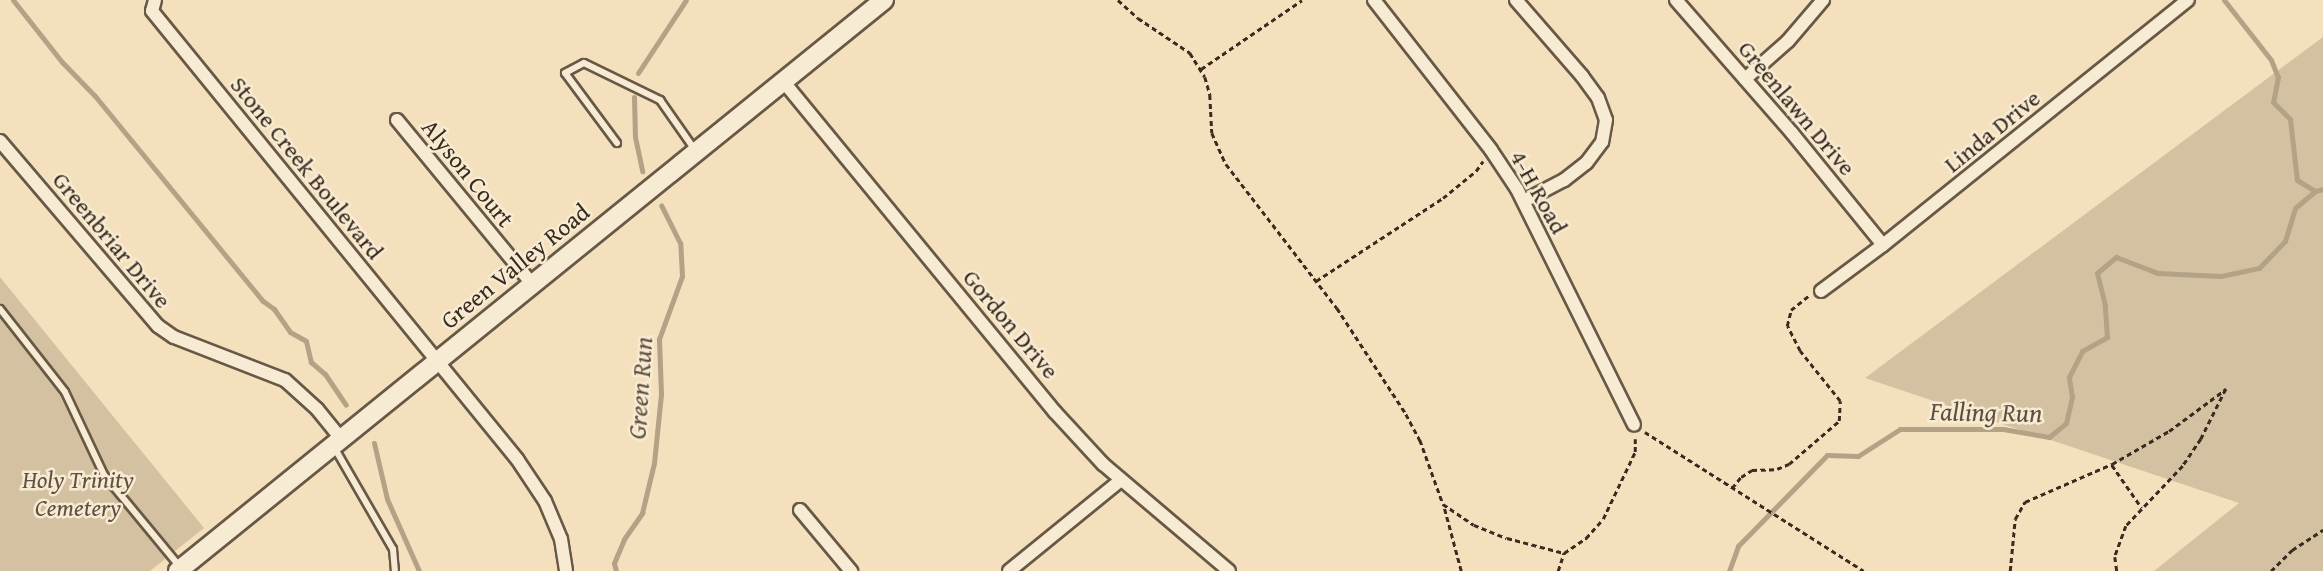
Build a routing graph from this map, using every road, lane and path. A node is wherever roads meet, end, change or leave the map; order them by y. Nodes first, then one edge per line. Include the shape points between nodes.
1 (155, 0) edge
2 (1118, 0) edge
3 (1302, 0) edge
4 (1374, 0) edge
5 (1516, 0) edge
6 (1676, 0) edge
7 (1823, 0) edge
8 (2188, 0) edge
9 (877, 2) edge
10 (1200, 70) junction
11 (1745, 79) junction
12 (783, 81) junction
13 (397, 120) dead end
14 (0, 141) edge
15 (617, 143) dead end
16 (1491, 150) junction
17 (696, 152) junction
18 (1524, 201) junction
19 (1884, 245) junction
20 (1316, 281) junction
21 (533, 285) junction
22 (1821, 291) joint
23 (0, 309) edge
24 (436, 361) junction
25 (1634, 425) junction
26 (337, 442) junction
27 (2112, 464) junction
28 (1121, 480) junction
29 (1732, 488) junction
30 (1443, 504) junction
31 (2142, 508) junction
32 (800, 509) dead end
33 (2323, 530) edge
34 (1564, 553) junction
35 (179, 570) edge
36 (395, 571) edge
37 (566, 571) edge
38 (851, 571) edge
39 (1009, 571) edge
40 (1229, 571) edge
41 (1461, 571) edge
42 (1558, 571) edge
43 (1864, 571) edge
44 (2010, 571) edge
45 (2117, 571) edge
46 (2271, 571) edge

1 - 24 street, Stone Creek Boulevard via 152,11
2 - 10 path via 1190,53
3 - 10 path
4 - 16 street, 4-H Road
5 - 18 street via 1582,76 1598,98 1606,120 1602,142 1586,163
6 - 11 street, Greenlawn Drive
7 - 11 street via 1788,41
8 - 19 street, Linda Drive
9 - 12 street, Green Valley Road
10 - 20 path via 1210,95 1212,133 1226,164
11 - 19 street, Greenlawn Drive
12 - 17 street, Green Valley Road
12 - 28 street, Gordon Drive via 1055,412
13 - 21 street, Alyson Court
14 - 26 street, Greenbriar Drive via 158,326 183,341 285,380 317,409
15 - 17 lane via 565,73 584,63 660,100
16 - 18 street, 4-H Road
16 - 20 path via 1476,171 1443,198
17 - 21 street, Green Valley Road
18 - 25 street, 4-H Road
19 - 22 street, Linda Drive
20 - 30 path via 1406,414
21 - 24 street, Green Valley Road
22 - 29 path via 1797,303 1787,326 1800,351 1840,401 1839,421 1788,464 1752,470
23 - 35 lane via 65,392 104,475
24 - 26 street, Green Valley Road
24 - 37 street via 517,459 545,501 561,539
25 - 29 path
25 - 34 path via 1635,452 1603,519
26 - 35 street, Green Valley Road
26 - 36 lane via 393,549
27 - 31 path
27 - 31 path via 2169,431 2226,389 2183,466
27 - 44 path via 2025,502 2015,519
28 - 39 street
28 - 40 street, Gordon Drive
29 - 43 path
30 - 34 path via 1474,525
30 - 41 path
31 - 45 path via 2126,526 2115,557
32 - 38 street
33 - 46 path
34 - 42 path

